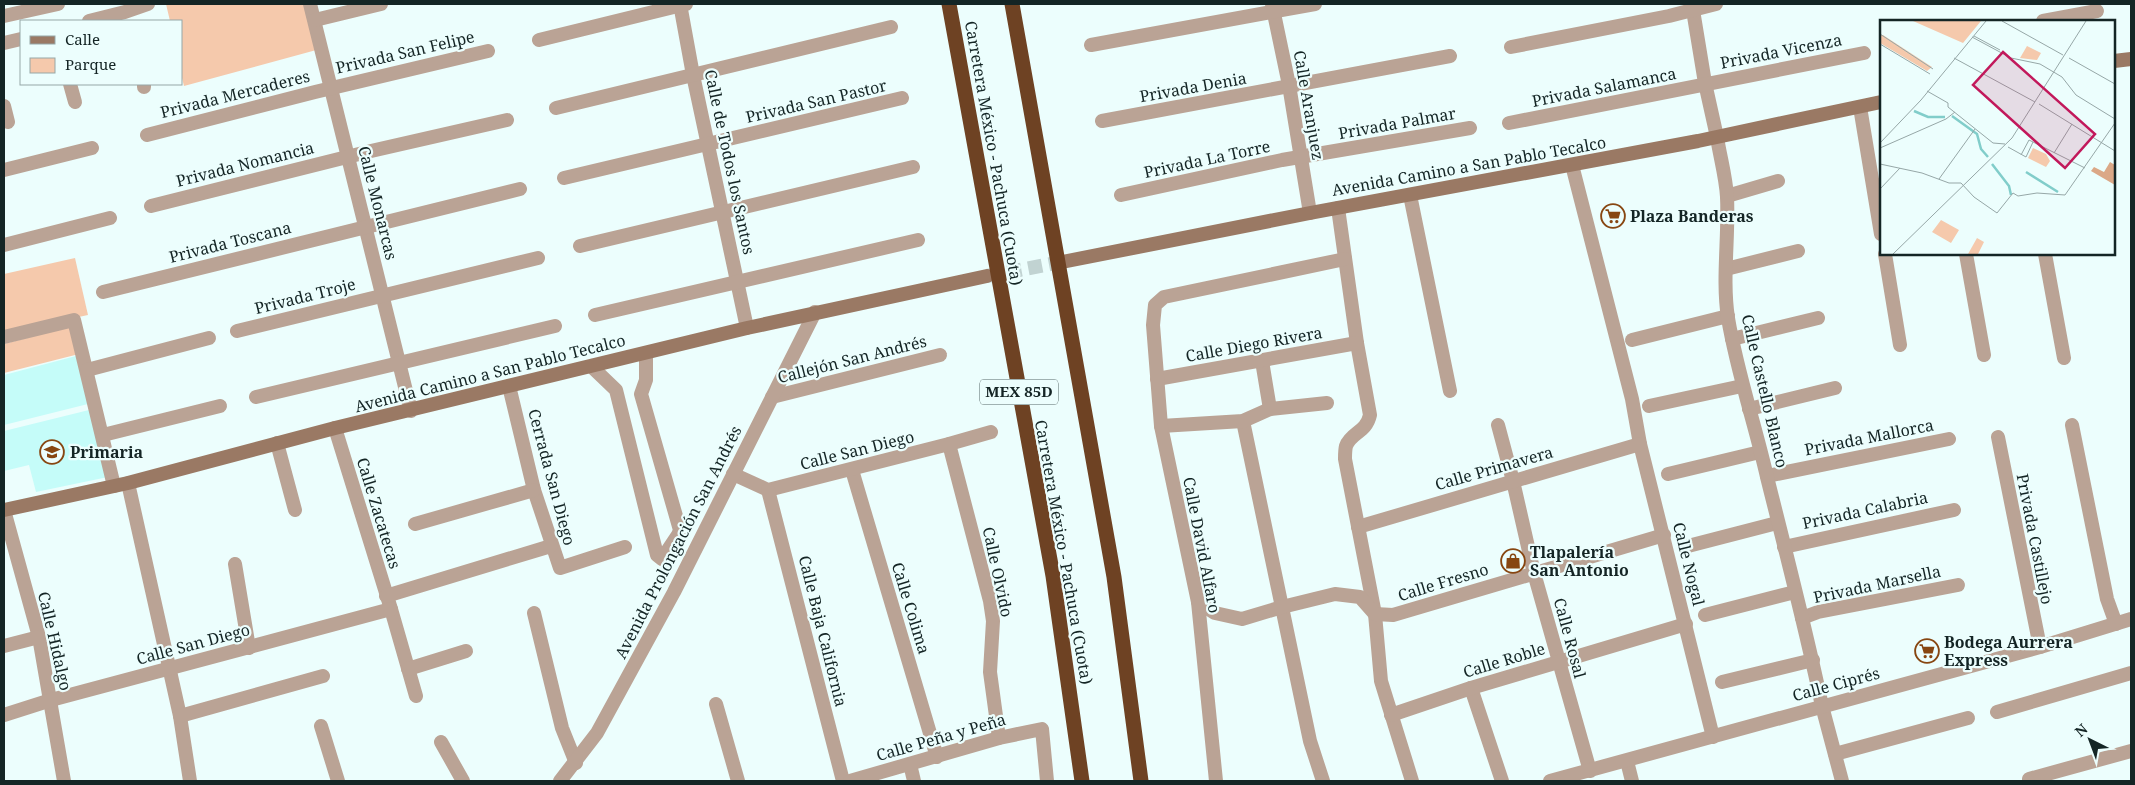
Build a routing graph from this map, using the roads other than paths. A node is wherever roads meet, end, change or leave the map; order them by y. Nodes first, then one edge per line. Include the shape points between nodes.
1 (53, 4) edge
2 (148, 4) edge
3 (310, 4) edge
4 (381, 4) edge
5 (682, 4) edge
6 (949, 4) edge
7 (1012, 4) edge
8 (1315, 4) edge
9 (1716, 4) edge
10 (1692, 6) edge
11 (1272, 8) edge
12 (2097, 12) edge
13 (4, 16) edge
14 (127, 17) edge
15 (98, 20) edge
16 (315, 20) junction
17 (2049, 20) edge
18 (891, 28) dead end
19 (20, 39) edge
20 (539, 40) dead end
21 (4, 43) edge
22 (1091, 45) dead end
23 (1511, 47) dead end
24 (488, 50) dead end
25 (1864, 53) dead end
26 (1450, 56) dead end
27 (2131, 59) edge
28 (2115, 62) edge
29 (693, 75) junction
30 (1705, 83) junction
31 (70, 85) edge
32 (1289, 85) junction
33 (331, 88) junction
34 (902, 98) dead end
35 (75, 102) dead end
36 (1880, 102) edge
37 (4, 106) edge
38 (1860, 107) junction
39 (556, 108) dead end
40 (507, 120) dead end
41 (1102, 121) dead end
42 (8, 122) dead end
43 (1509, 123) dead end
44 (1470, 128) dead end
45 (146, 135) dead end
46 (1717, 137) junction
47 (709, 144) junction
48 (92, 148) dead end
49 (348, 156) junction
50 (1300, 157) junction
51 (1572, 165) junction
52 (913, 167) dead end
53 (4, 170) edge
54 (564, 178) dead end
55 (1778, 181) dead end
56 (520, 189) dead end
57 (1122, 195) dead end
58 (1410, 195) junction
59 (1727, 196) junction
60 (151, 206) dead end
61 (1338, 208) junction
62 (1310, 213) junction
63 (722, 214) junction
64 (110, 218) dead end
65 (365, 226) junction
66 (1880, 228) edge
67 (918, 240) dead end
68 (4, 245) edge
69 (580, 246) dead end
70 (1798, 251) dead end
71 (1885, 255) edge
72 (1966, 255) edge
73 (2045, 255) edge
74 (538, 258) dead end
75 (1345, 259) junction
76 (1062, 262) tunnel mouth
77 (1726, 269) junction
78 (987, 276) tunnel mouth
79 (738, 281) junction
80 (104, 292) dead end
81 (382, 295) junction
82 (815, 312) junction
83 (596, 315) dead end
84 (1728, 316) junction
85 (1818, 318) dead end
86 (555, 326) dead end
87 (747, 328) junction
88 (237, 331) dead end
89 (4, 337) edge
90 (209, 338) dead end
91 (1732, 339) junction
92 (1632, 340) dead end
93 (1357, 343) junction
94 (1900, 345) dead end
95 (646, 353) junction
96 (940, 355) dead end
97 (1984, 355) dead end
98 (2064, 358) dead end
99 (1262, 361) junction
100 (398, 363) junction
101 (592, 366) junction
102 (87, 370) junction
103 (1157, 379) junction
104 (509, 386) junction
105 (1742, 386) junction
106 (1835, 388) dead end
107 (616, 390) junction
108 (1450, 391) dead end
109 (641, 394) junction
110 (256, 397) dead end
111 (772, 397) junction
112 (1327, 403) dead end
113 (220, 406) dead end
114 (1649, 406) dead end
115 (1270, 409) junction
116 (1749, 409) junction
117 (411, 410) junction
118 (1243, 421) junction
119 (1498, 425) dead end
120 (2072, 425) dead end
121 (1161, 426) junction
122 (335, 428) junction
123 (991, 432) dead end
124 (103, 435) junction
125 (1998, 437) dead end
126 (1949, 439) dead end
127 (277, 443) junction
128 (949, 444) junction
129 (1640, 444) junction
130 (1760, 452) junction
131 (852, 470) junction
132 (733, 474) junction
133 (1668, 474) dead end
134 (1767, 476) junction
135 (1514, 481) junction
136 (121, 485) junction
137 (534, 490) junction
138 (768, 490) junction
139 (4, 510) edge
140 (295, 510) dead end
141 (1954, 510) dead end
142 (1777, 523) junction
143 (415, 524) dead end
144 (1358, 527) junction
145 (1664, 535) junction
146 (552, 546) junction
147 (1688, 546) dead end
148 (625, 547) dead end
149 (1784, 547) junction
150 (235, 564) dead end
151 (1534, 573) junction
152 (1958, 585) dead end
153 (1795, 592) junction
154 (389, 602) junction
155 (1198, 602) junction
156 (1282, 607) junction
157 (534, 613) dead end
158 (1375, 614) junction
159 (1705, 615) dead end
160 (1802, 618) junction
161 (2131, 619) edge
162 (1686, 624) junction
163 (2116, 624) junction
164 (39, 637) junction
165 (4, 646) edge
166 (2040, 647) junction
167 (249, 648) junction
168 (466, 651) dead end
169 (1813, 660) junction
170 (1558, 662) junction
171 (169, 668) junction
172 (408, 669) junction
173 (2131, 673) edge
174 (323, 676) dead end
175 (1722, 682) dead end
176 (1471, 688) junction
177 (416, 696) dead end
178 (51, 700) junction
179 (716, 704) dead end
180 (1822, 706) junction
181 (1997, 712) dead end
182 (4, 715) edge
183 (1391, 715) junction
184 (180, 716) junction
185 (1968, 718) dead end
186 (321, 726) dead end
187 (1713, 737) junction
188 (999, 738) junction
189 (441, 742) dead end
190 (2131, 751) edge
191 (1835, 754) junction
192 (938, 757) junction
193 (1627, 761) junction
194 (576, 763) junction
195 (910, 764) junction
196 (1590, 771) junction
197 (1215, 777) edge
198 (2029, 779) dead end
199 (64, 781) edge
200 (190, 781) edge
201 (338, 781) edge
202 (463, 781) edge
203 (560, 781) edge
204 (738, 781) edge
205 (843, 781) edge
206 (850, 781) edge
207 (914, 781) edge
208 (1047, 781) edge
209 (1082, 781) edge
210 (1141, 781) edge
211 (1323, 781) edge
212 (1412, 781) edge
213 (1502, 781) edge
214 (1550, 781) edge
215 (1632, 781) edge
216 (1842, 781) edge

1 - 13 street
2 - 14 street
3 - 16 street, Calle Monarcas
4 - 16 street
5 - 20 street
5 - 29 street, Calle de Todos los Santos
6 - 209 highway, Carretera México - Pachuca (Cuota) / MEX 85D via 1053,576
7 - 210 highway, MEX 85D via 1114,577
8 - 11 street
9 - 10 street
10 - 23 street via 1669,16
10 - 30 street, Calle Castello Blanco
11 - 22 street
11 - 32 street, Calle Aranjuez
12 - 17 street
14 - 15 street
16 - 33 street, Calle Monarcas
18 - 29 street
19 - 21 street
24 - 33 street, Privada San Felipe
25 - 30 street, Privada Vicenza
26 - 32 street, Privada Denia
27 - 28 main road
29 - 39 street
29 - 47 street, Calle de Todos los Santos
30 - 43 street, Privada Salamanca
30 - 46 street, Calle Castello Blanco
31 - 35 street
32 - 41 street, Privada Denia
32 - 50 street, Calle Aranjuez
33 - 45 street, Privada Mercaderes
33 - 49 street, Calle Monarcas
34 - 47 street, Privada San Pastor
36 - 38 main road, Avenida Camino a San Pablo Tecalco
37 - 42 street
38 - 46 main road, Avenida Camino a San Pablo Tecalco
38 - 66 street
40 - 49 street, Privada Nomancia
44 - 50 street, Privada Palmar
46 - 51 main road, Avenida Camino a San Pablo Tecalco
46 - 59 street, Calle Castello Blanco
47 - 54 street, Privada San Pastor
47 - 63 street, Calle de Todos los Santos
48 - 53 street
49 - 60 street, Privada Nomancia
49 - 65 street, Calle Monarcas
50 - 57 street, Privada La Torre
50 - 62 street, Calle Aranjuez
51 - 58 main road, Avenida Camino a San Pablo Tecalco
51 - 129 street, Calle Nogal via 1632,399
52 - 63 street
55 - 59 street
56 - 65 street, Privada Toscana
58 - 61 main road, Avenida Camino a San Pablo Tecalco
58 - 108 street
59 - 77 street, Calle Castello Blanco
61 - 62 main road, Avenida Camino a San Pablo Tecalco
61 - 75 street
62 - 76 main road, Avenida Camino a San Pablo Tecalco
63 - 69 street
63 - 79 street, Calle de Todos los Santos
64 - 68 street
65 - 80 street, Privada Toscana
65 - 81 street, Calle Monarcas
67 - 79 street
70 - 77 street
71 - 94 street
72 - 97 street
73 - 98 street
74 - 81 street, Privada Troje
75 - 93 street
75 - 103 street, Calle David Alfaro via 1164,297 1155,305 1153,325
77 - 84 street, Calle Castello Blanco
78 - 82 main road, Avenida Camino a San Pablo Tecalco
79 - 83 street
79 - 87 street, Calle de Todos los Santos
81 - 88 street, Privada Troje
81 - 100 street, Calle Monarcas
82 - 87 main road, Avenida Camino a San Pablo Tecalco
82 - 111 street, Avenida Prolongación San Andrés
84 - 91 street, Calle Castello Blanco
84 - 92 street
85 - 91 street
86 - 100 street
87 - 95 main road, Avenida Camino a San Pablo Tecalco
89 - 102 street via 74,320
90 - 102 street
91 - 105 street, Calle Castello Blanco
93 - 99 street, Calle Diego Rivera
93 - 144 street via 1370,415 1368,424 1346,446 1345,458
95 - 101 main road, Avenida Camino a San Pablo Tecalco
95 - 109 street via 646,380
96 - 111 street, Callejón San Andrés
99 - 103 street, Calle Diego Rivera
99 - 115 street
100 - 110 street
100 - 117 street, Calle Monarcas
101 - 104 main road, Avenida Camino a San Pablo Tecalco
101 - 107 street
102 - 124 street
103 - 121 street, Calle David Alfaro
104 - 117 main road, Avenida Camino a San Pablo Tecalco
104 - 137 street, Cerrada San Diego
105 - 114 street
105 - 116 street, Calle Castello Blanco
106 - 116 street
107 - 109 street
107 - 109 street via 656,555 660,559 680,530
111 - 132 street, Avenida Prolongación San Andrés
112 - 115 street
113 - 124 street
115 - 118 street
116 - 130 street, Calle Castello Blanco
117 - 122 main road, Avenida Camino a San Pablo Tecalco
118 - 121 street
118 - 156 street
119 - 135 street, Calle Rosal
120 - 163 street via 2107,599
121 - 155 street, Calle David Alfaro
122 - 127 main road, Avenida Camino a San Pablo Tecalco
122 - 154 street, Calle Zacatecas
123 - 128 street, Calle San Diego
124 - 136 street
125 - 166 street, Privada Castillejo
126 - 134 street, Privada Mallorca
127 - 136 main road, Avenida Camino a San Pablo Tecalco
127 - 140 street
128 - 131 street, Calle San Diego
128 - 188 street, Calle Olvido via 990,601 993,621 990,672
129 - 135 street, Calle Primavera
129 - 145 street, Calle Nogal
130 - 133 street
130 - 134 street, Calle Castello Blanco
131 - 138 street, Calle San Diego
131 - 192 street, Calle Colima
132 - 138 street
132 - 194 street, Avenida Prolongación San Andrés via 598,733
134 - 142 street, Calle Castello Blanco
135 - 144 street, Calle Primavera
135 - 151 street, Calle Rosal
136 - 139 main road, Avenida Camino a San Pablo Tecalco
136 - 171 street
137 - 143 street
137 - 146 street, Cerrada San Diego
138 - 205 street, Calle Baja California
139 - 164 street, Calle Hidalgo
141 - 149 street, Privada Calabria
142 - 147 street
142 - 149 street, Calle Castello Blanco
144 - 158 street
145 - 151 street, Calle Fresno
145 - 162 street, Calle Nogal
146 - 148 street, Cerrada San Diego via 560,568
146 - 154 street, Calle San Diego
149 - 153 street, Calle Castello Blanco
150 - 167 street
151 - 158 street, Calle Fresno via 1392,615
151 - 170 street, Calle Rosal
152 - 160 street, Privada Marsella via 1818,612
153 - 159 street
153 - 160 street, Calle Castello Blanco
154 - 167 street, Calle San Diego
154 - 172 street, Calle Zacatecas
155 - 156 street via 1215,613 1242,619
155 - 197 street, Calle David Alfaro
156 - 158 street via 1335,594 1360,598
156 - 211 street via 1310,741
157 - 194 street via 562,728
158 - 183 street via 1380,681
160 - 169 street, Calle Castello Blanco
161 - 163 street, Calle Ciprés
162 - 170 street, Calle Roble
162 - 187 street, Calle Nogal
163 - 166 street, Calle Ciprés
164 - 165 street
164 - 178 street, Calle Hidalgo
166 - 180 street, Calle Ciprés
167 - 171 street, Calle San Diego
168 - 172 street
169 - 175 street
169 - 180 street, Calle Castello Blanco
170 - 176 street, Calle Roble
170 - 196 street, Calle Rosal
171 - 178 street, Calle San Diego
171 - 184 street
172 - 177 street, Calle Zacatecas
173 - 181 street
174 - 184 street
176 - 183 street, Calle Roble
176 - 213 street
178 - 182 street, Calle San Diego
178 - 199 street, Calle Hidalgo
179 - 204 street
180 - 187 street, Calle Ciprés
180 - 191 street, Calle Castello Blanco
183 - 212 street
184 - 200 street
185 - 191 street
186 - 201 street
187 - 193 street, Calle Ciprés
188 - 192 street, Calle Peña y Peña
188 - 208 street, Calle Peña y Peña via 1042,729
189 - 202 street
190 - 198 street
191 - 216 street, Calle Castello Blanco
192 - 195 street, Calle Peña y Peña
193 - 196 street, Calle Ciprés
193 - 215 street
194 - 203 street, Avenida Prolongación San Andrés
195 - 206 street, Calle Peña y Peña
195 - 207 street
196 - 214 street, Calle Ciprés

